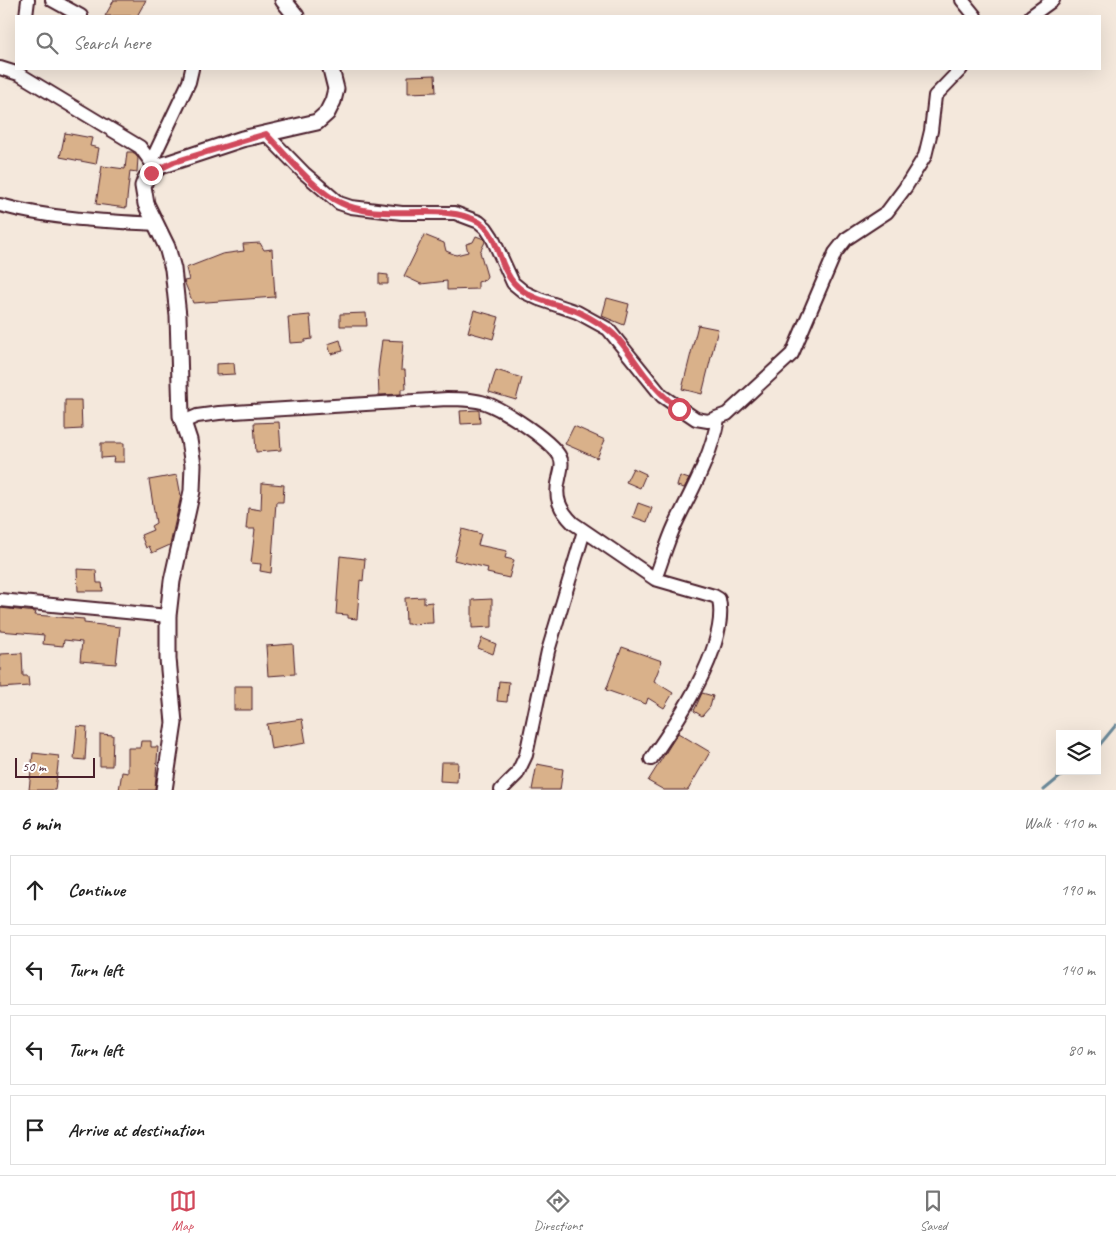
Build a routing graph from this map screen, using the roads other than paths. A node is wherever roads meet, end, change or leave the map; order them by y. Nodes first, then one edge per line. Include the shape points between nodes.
1 (28, 0) edge
2 (52, 0) edge
3 (283, 0) edge
4 (962, 0) edge
5 (1054, 0) edge
6 (26, 15) edge
7 (79, 15) edge
8 (295, 15) edge
9 (974, 15) edge
10 (1032, 15) edge
11 (0, 68) edge
12 (192, 70) edge
13 (331, 70) edge
14 (960, 70) edge
15 (20, 72) edge
16 (266, 134) junction
17 (154, 166) junction
18 (0, 205) edge
19 (156, 224) junction
20 (718, 419) junction
21 (183, 422) junction
22 (584, 531) junction
23 (655, 579) junction
24 (0, 600) edge
25 (168, 616) junction
26 (651, 759) dead end
27 (164, 790) edge
28 (501, 790) edge

1 - 6 street
2 - 7 street
3 - 8 street
4 - 9 street
5 - 10 street
11 - 15 street
12 - 17 street
13 - 16 street via 336,89 328,113 317,122
14 - 20 street via 935,96 925,156 905,188 887,212 846,239 835,253 792,354 728,414
15 - 17 street via 140,147
16 - 17 street
16 - 20 street via 339,203 402,213 455,213 479,222 492,237 513,282 524,292 577,312 608,329 662,396 696,419
17 - 19 street via 143,186 146,204
18 - 19 street via 75,219
19 - 21 street via 173,269
20 - 23 street via 701,476 675,526
21 - 22 street via 218,413 447,399 483,402 498,407 556,450 562,466 557,502 562,512
21 - 25 street via 194,478 172,581
22 - 23 street
22 - 28 street via 548,651 526,755 517,774
23 - 26 street via 714,596 719,599 720,606 712,652 698,685
24 - 25 street
25 - 27 street via 174,723

